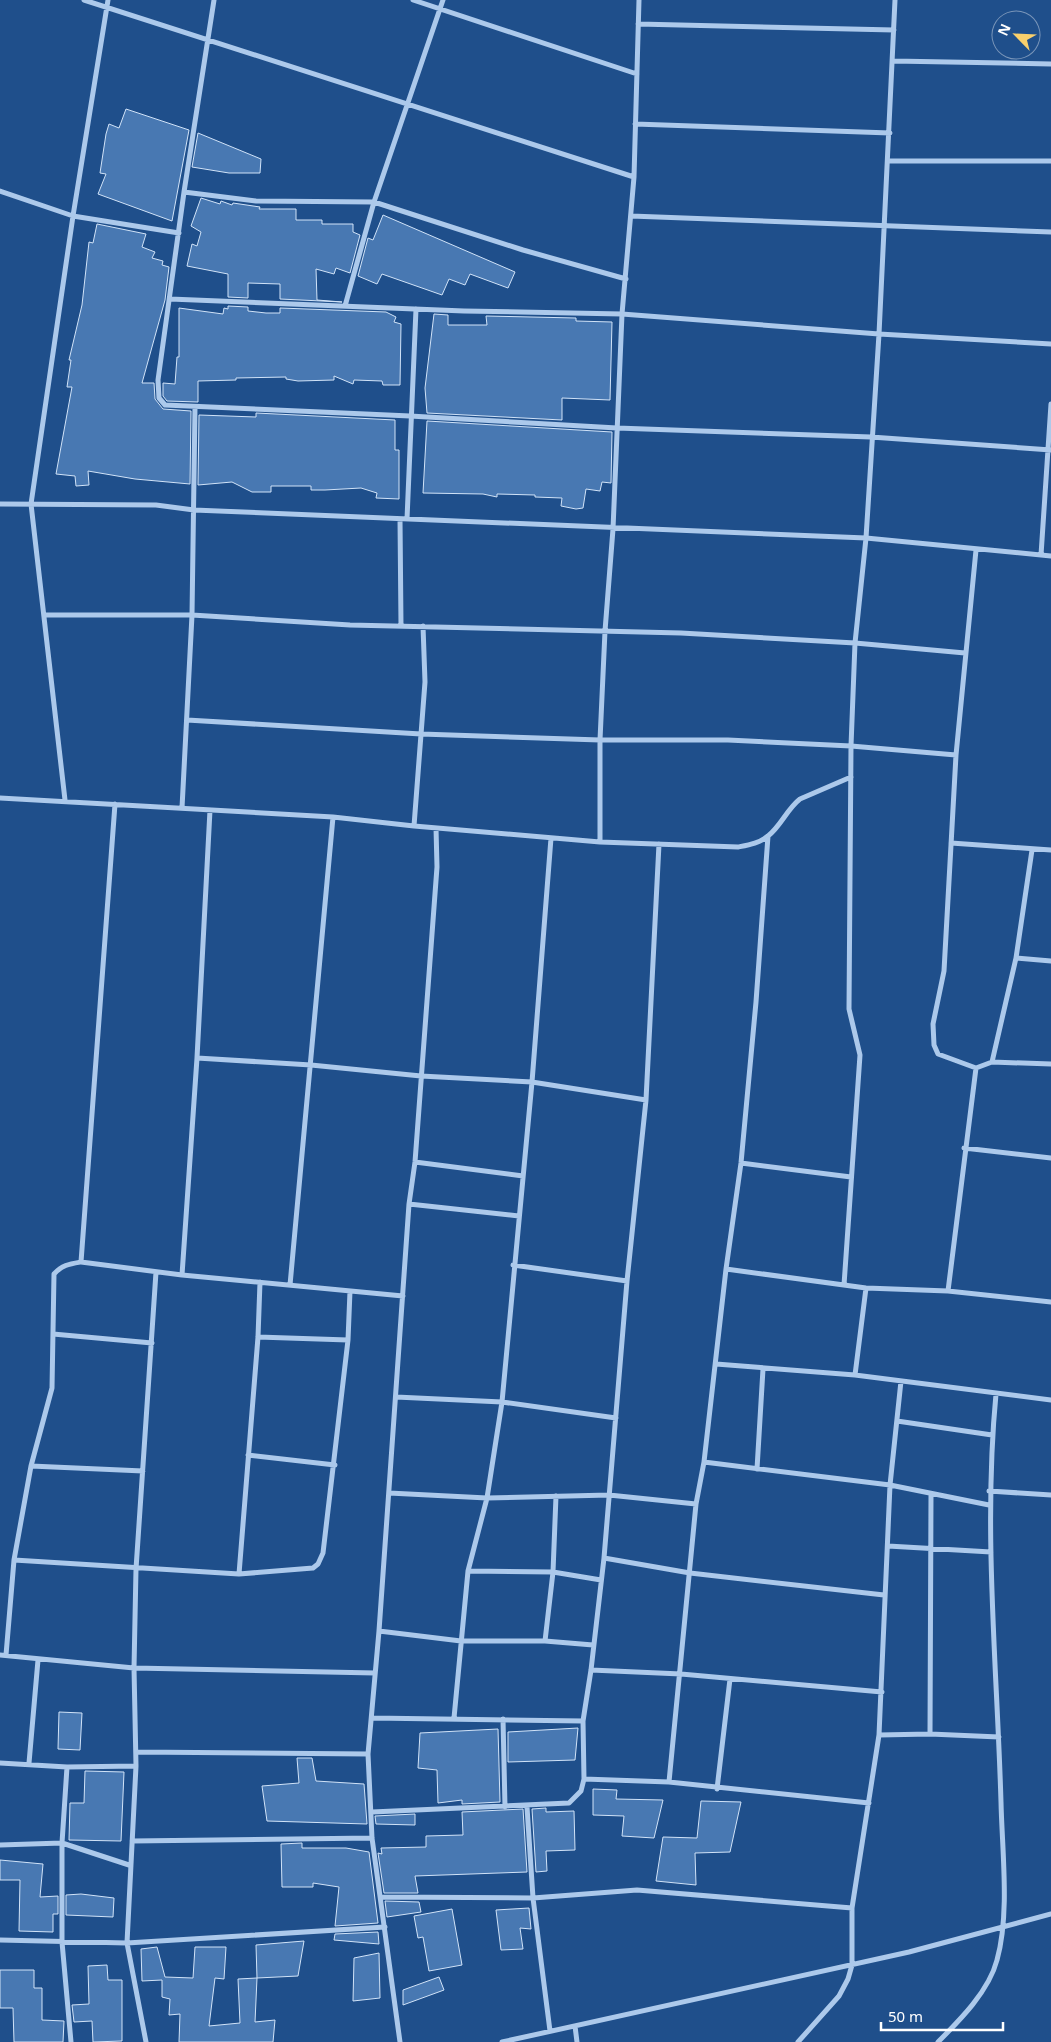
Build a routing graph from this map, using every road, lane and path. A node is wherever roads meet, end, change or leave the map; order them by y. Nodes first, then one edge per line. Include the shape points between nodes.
1 (84, 0) edge
2 (108, 0) edge
3 (214, 0) edge
4 (412, 0) edge
5 (443, 0) edge
6 (639, 0) edge
7 (895, 0) edge
8 (107, 7) junction
9 (440, 9) junction
10 (638, 24) junction
11 (894, 30) junction
12 (208, 41) junction
13 (893, 61) junction
14 (1051, 64) edge
15 (637, 74) junction
16 (408, 105) junction
17 (635, 124) junction
18 (890, 133) junction
19 (888, 161) junction
20 (1051, 161) edge
21 (634, 177) junction
22 (0, 191) edge
23 (184, 192) junction
24 (374, 202) junction
25 (73, 216) junction
26 (631, 216) junction
27 (883, 226) junction
28 (1051, 232) edge
29 (180, 233) junction
30 (626, 278) junction
31 (170, 299) junction
32 (344, 306) junction
33 (416, 309) junction
34 (622, 314) junction
35 (879, 334) junction
36 (1051, 344) edge
37 (1051, 404) edge
38 (195, 407) junction
39 (410, 416) junction
40 (617, 428) junction
41 (871, 437) junction
42 (1049, 450) edge
43 (0, 504) edge
44 (31, 504) junction
45 (194, 510) junction
46 (400, 519) junction
47 (407, 519) junction
48 (613, 529) junction
49 (866, 538) junction
50 (976, 550) junction
51 (1041, 555) junction
52 (1051, 556) edge
53 (44, 615) junction
54 (192, 616) junction
55 (401, 626) junction
56 (423, 626) junction
57 (605, 631) junction
58 (855, 643) junction
59 (965, 652) junction
60 (187, 720) junction
61 (421, 734) junction
62 (600, 740) junction
63 (851, 746) junction
64 (956, 755) junction
65 (850, 776) junction
66 (0, 798) edge
67 (65, 800) junction
68 (114, 804) junction
69 (182, 808) junction
70 (210, 810) junction
71 (333, 817) junction
72 (414, 826) junction
73 (436, 828) junction
74 (768, 836) junction
75 (551, 838) junction
76 (600, 842) junction
77 (951, 843) junction
78 (659, 844) junction
79 (1032, 850) junction
80 (1051, 850) edge
81 (1016, 958) junction
82 (1051, 961) edge
83 (197, 1058) junction
84 (992, 1062) junction
85 (1051, 1064) edge
86 (311, 1065) junction
87 (976, 1068) junction
88 (420, 1076) junction
89 (532, 1082) junction
90 (646, 1100) junction
91 (964, 1148) junction
92 (1051, 1158) edge
93 (415, 1162) junction
94 (741, 1163) junction
95 (523, 1176) junction
96 (851, 1177) junction
97 (409, 1204) junction
98 (519, 1216) junction
99 (81, 1262) junction
100 (513, 1265) junction
101 (726, 1269) junction
102 (156, 1272) junction
103 (182, 1275) junction
104 (627, 1281) junction
105 (260, 1282) junction
106 (290, 1285) junction
107 (844, 1285) junction
108 (866, 1288) junction
109 (350, 1291) junction
110 (948, 1291) junction
111 (403, 1296) junction
112 (1051, 1302) edge
113 (53, 1334) junction
114 (258, 1337) junction
115 (348, 1340) junction
116 (152, 1342) junction
117 (716, 1364) junction
118 (763, 1369) junction
119 (855, 1376) junction
120 (901, 1381) junction
121 (996, 1394) junction
122 (396, 1397) junction
123 (1051, 1400) edge
124 (502, 1402) junction
125 (616, 1418) junction
126 (897, 1421) junction
127 (992, 1435) junction
128 (248, 1455) junction
129 (704, 1462) junction
130 (335, 1465) junction
131 (31, 1466) junction
132 (757, 1469) junction
133 (143, 1471) junction
134 (890, 1485) junction
135 (989, 1491) junction
136 (389, 1493) junction
137 (931, 1494) junction
138 (609, 1495) junction
139 (1051, 1495) edge
140 (556, 1496) junction
141 (487, 1498) junction
142 (696, 1504) junction
143 (989, 1505) junction
144 (888, 1546) junction
145 (929, 1548) junction
146 (992, 1552) junction
147 (604, 1558) junction
148 (14, 1560) junction
149 (136, 1569) junction
150 (468, 1571) junction
151 (552, 1572) junction
152 (690, 1572) junction
153 (239, 1574) junction
154 (600, 1580) junction
155 (884, 1595) junction
156 (379, 1631) junction
157 (461, 1641) junction
158 (545, 1641) junction
159 (593, 1644) junction
160 (3, 1655) edge
161 (38, 1660) junction
162 (134, 1668) junction
163 (591, 1670) junction
164 (375, 1673) junction
165 (681, 1674) junction
166 (730, 1679) junction
167 (882, 1692) junction
168 (372, 1718) junction
169 (454, 1718) junction
170 (503, 1719) junction
171 (583, 1720) junction
172 (930, 1734) junction
173 (879, 1735) junction
174 (999, 1736) junction
175 (136, 1752) junction
176 (368, 1754) junction
177 (0, 1763) edge
178 (29, 1763) junction
179 (136, 1766) junction
180 (67, 1767) junction
181 (584, 1779) junction
182 (669, 1782) junction
183 (717, 1789) junction
184 (869, 1803) junction
185 (527, 1806) junction
186 (505, 1807) junction
187 (372, 1812) junction
188 (372, 1838) junction
189 (132, 1841) junction
190 (62, 1843) junction
191 (0, 1845) edge
192 (129, 1865) junction
193 (381, 1897) junction
194 (533, 1898) junction
195 (852, 1908) junction
196 (1051, 1914) edge
197 (384, 1927) junction
198 (1004, 1928) junction
199 (0, 1940) edge
200 (62, 1942) junction
201 (127, 1943) junction
202 (852, 1965) junction
203 (575, 2026) junction
204 (550, 2031) junction
205 (71, 2042) edge
206 (146, 2042) edge
207 (400, 2042) edge
208 (502, 2042) edge
209 (577, 2042) edge
210 (798, 2042) edge
211 (938, 2042) edge

1 - 8 street
2 - 8 street
3 - 12 street
4 - 9 street
5 - 9 street
6 - 10 street
7 - 11 street
8 - 12 street
8 - 25 street
9 - 15 street
9 - 16 street
10 - 11 street
10 - 15 street
11 - 13 street
12 - 16 street
12 - 23 street
13 - 14 street
13 - 18 street
15 - 17 street
16 - 21 street
16 - 24 street
17 - 18 street
17 - 21 street
18 - 19 street
19 - 20 street
19 - 27 street
21 - 26 street
22 - 25 street
23 - 24 street via 256,201
23 - 29 street
24 - 30 street via 523,250
24 - 32 street
25 - 29 street
25 - 44 street
26 - 27 street
26 - 30 street
27 - 28 street
27 - 35 street
29 - 31 street
30 - 34 street
31 - 32 street
31 - 38 street via 158,380 159,398 165,405
32 - 33 street
33 - 34 street
33 - 39 street
34 - 35 street
34 - 40 street
35 - 36 street
35 - 41 street
37 - 42 street
38 - 39 street
38 - 45 street
39 - 40 street
39 - 47 street
40 - 41 street
40 - 48 street
41 - 42 street
41 - 49 street
42 - 51 street
43 - 44 street
44 - 45 street via 156,505
44 - 53 street
45 - 46 street
45 - 54 street
46 - 47 street
46 - 55 street
47 - 48 street
48 - 49 street
48 - 57 street
49 - 50 street
49 - 58 street
50 - 51 street
50 - 59 street
51 - 52 street
53 - 54 street
53 - 67 street
54 - 55 street
54 - 60 street
55 - 56 street
56 - 57 street
56 - 61 street via 425,682
57 - 58 street
57 - 62 street
58 - 59 street
58 - 63 street
59 - 64 street
60 - 61 street
60 - 69 street
61 - 62 street
61 - 72 street
62 - 63 street via 728,740
62 - 76 street
63 - 64 street
63 - 65 street
64 - 77 street
65 - 74 street via 792,805
65 - 96 street via 849,1009 860,1055
66 - 67 street
67 - 68 street
68 - 69 street
68 - 99 street
69 - 70 street
70 - 71 street
70 - 83 street
71 - 72 street
71 - 86 street
72 - 73 street
73 - 75 street
73 - 88 street via 436,868
74 - 78 street via 738,847
74 - 94 street
75 - 76 street
75 - 89 street
76 - 78 street
77 - 79 street
77 - 87 street via 944,970 933,1024 934,1045 938,1054
78 - 90 street
79 - 80 street
79 - 81 street
81 - 82 street
81 - 84 street
83 - 86 street
83 - 103 street
84 - 85 street
84 - 87 street
86 - 88 street
86 - 106 street
87 - 91 street
88 - 89 street
88 - 93 street
89 - 90 street
89 - 95 street
90 - 104 street
91 - 92 street
91 - 110 street
93 - 95 street
93 - 97 street
94 - 96 street
94 - 101 street
95 - 98 street
96 - 107 street
97 - 98 street
97 - 111 street
98 - 100 street
99 - 102 street
99 - 113 street via 66,1264 54,1274
100 - 104 street
100 - 124 street
101 - 107 street
101 - 117 street
102 - 103 street
102 - 116 street
103 - 105 street
104 - 125 street
105 - 106 street
105 - 114 street
106 - 109 street
107 - 108 street
108 - 110 street
108 - 119 street
109 - 111 street
109 - 115 street
110 - 112 street
111 - 122 street
113 - 116 street
113 - 131 street via 52,1388
114 - 115 street
114 - 128 street
115 - 130 street
116 - 133 street
117 - 118 street
117 - 129 street
118 - 119 street
118 - 132 street
119 - 120 street
120 - 121 street
120 - 126 street
121 - 123 street
121 - 127 street
122 - 124 street
122 - 136 street
124 - 125 street
124 - 141 street
125 - 138 street
126 - 127 street
126 - 134 street
127 - 135 street
128 - 130 street
128 - 153 street
129 - 132 street
129 - 142 street
130 - 153 street via 323,1553 318,1564 303,1570
131 - 133 street
131 - 148 street
132 - 134 street
133 - 149 street
134 - 137 street
134 - 144 street
135 - 139 street
135 - 143 street
136 - 141 street
136 - 156 street
137 - 143 street
137 - 145 street
138 - 140 street
138 - 142 street
138 - 147 street
140 - 141 street
140 - 151 street
141 - 150 street
142 - 152 street
143 - 146 street
144 - 145 street
144 - 155 street
145 - 146 street
145 - 172 street
146 - 174 street
147 - 152 street
147 - 154 street
148 - 149 street
148 - 160 street
149 - 153 street
149 - 162 street
150 - 151 street
150 - 157 street
151 - 154 street
151 - 158 street
152 - 155 street
152 - 165 street
154 - 159 street
155 - 167 street
156 - 157 street
156 - 164 street
157 - 158 street
157 - 169 street
158 - 159 street
159 - 163 street
160 - 161 street
161 - 162 street
161 - 178 street
162 - 164 street
162 - 175 street
163 - 165 street
163 - 171 street
164 - 168 street
165 - 166 street
165 - 182 street
166 - 167 street
166 - 183 street
167 - 173 street
168 - 169 street
168 - 176 street
169 - 170 street
170 - 171 street
170 - 186 street
171 - 181 street
172 - 173 street
172 - 174 street
173 - 184 street
174 - 198 street
175 - 176 street
175 - 179 street
176 - 187 street
177 - 178 street
178 - 180 street
179 - 180 street
179 - 189 street
180 - 190 street
181 - 182 street
181 - 185 street via 581,1791 569,1804
182 - 183 street
183 - 184 street
184 - 195 street
185 - 186 street
185 - 194 street
186 - 187 street
187 - 188 street
188 - 189 street
188 - 193 street
189 - 192 street
190 - 191 street
190 - 192 street
190 - 200 street
192 - 201 street
193 - 194 street
193 - 197 street
194 - 195 street via 637,1890
194 - 204 street
195 - 202 street
196 - 198 street
197 - 201 street
197 - 207 street
198 - 202 street
198 - 211 street via 997,1962 985,1987
199 - 200 street
200 - 201 street
200 - 205 street
201 - 206 street
202 - 203 street
202 - 210 street via 839,1996
203 - 204 street
203 - 209 street
204 - 208 street

